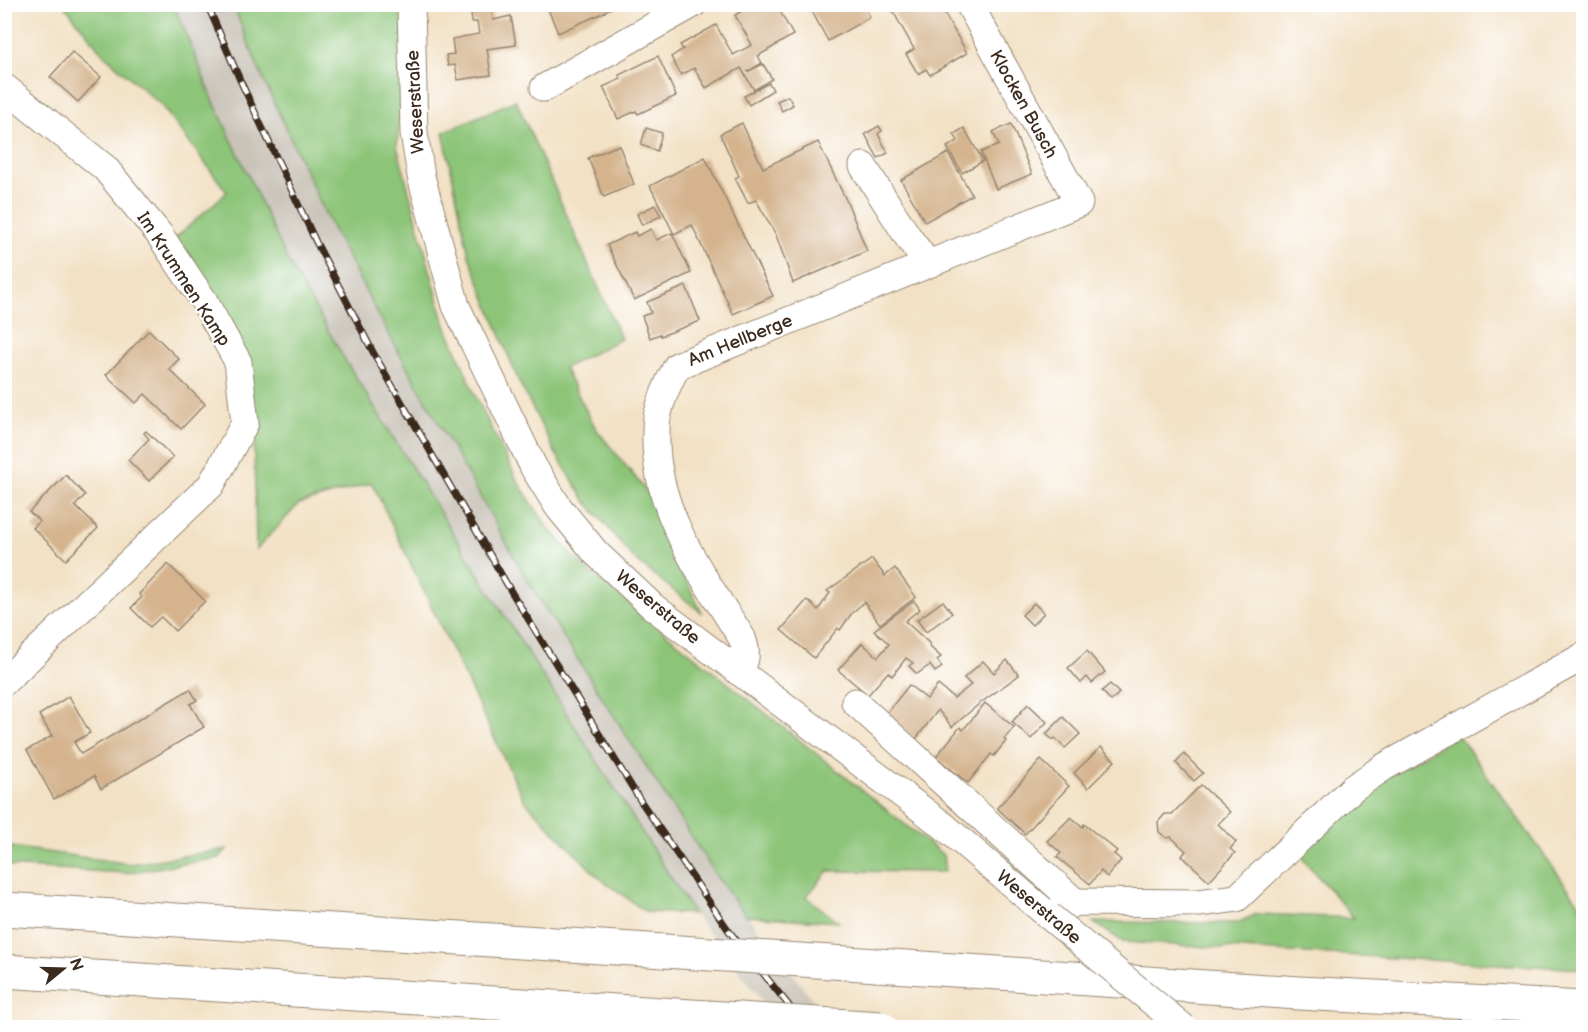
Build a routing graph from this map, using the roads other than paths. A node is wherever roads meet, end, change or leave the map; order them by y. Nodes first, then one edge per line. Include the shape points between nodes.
1 (411, 4) edge
2 (693, 4) edge
3 (969, 4) edge
4 (4, 87) edge
5 (544, 88) dead end
6 (863, 166) dead end
7 (1079, 203) joint
8 (928, 264) junction
9 (1584, 656) edge
10 (739, 672) junction
11 (4, 682) edge
12 (855, 702) dead end
13 (1075, 902) junction
14 (4, 909) edge
15 (1049, 916) junction
16 (4, 971) edge
17 (1584, 1008) edge
18 (881, 1028) edge
19 (1184, 1028) edge

1 - 10 street, Weserstraße via 414,133 421,176 456,306 497,393 546,488 596,553 652,606
2 - 5 street
3 - 7 street, Klocken Busch
4 - 11 street, Im Krummen Kamp via 105,168 159,234 204,301 238,362 245,423 211,485
6 - 8 street
7 - 8 street, Am Hellberge
8 - 10 street, Am Hellberge via 677,366 669,380 657,418 655,458 669,510 693,560 742,638 745,662
9 - 13 street via 1353,788 1237,898 1199,903
10 - 15 street, Weserstraße via 944,826
12 - 13 street
13 - 15 street
14 - 17 highway, bridge
15 - 19 street, Weserstraße, bridge
16 - 18 highway, bridge

